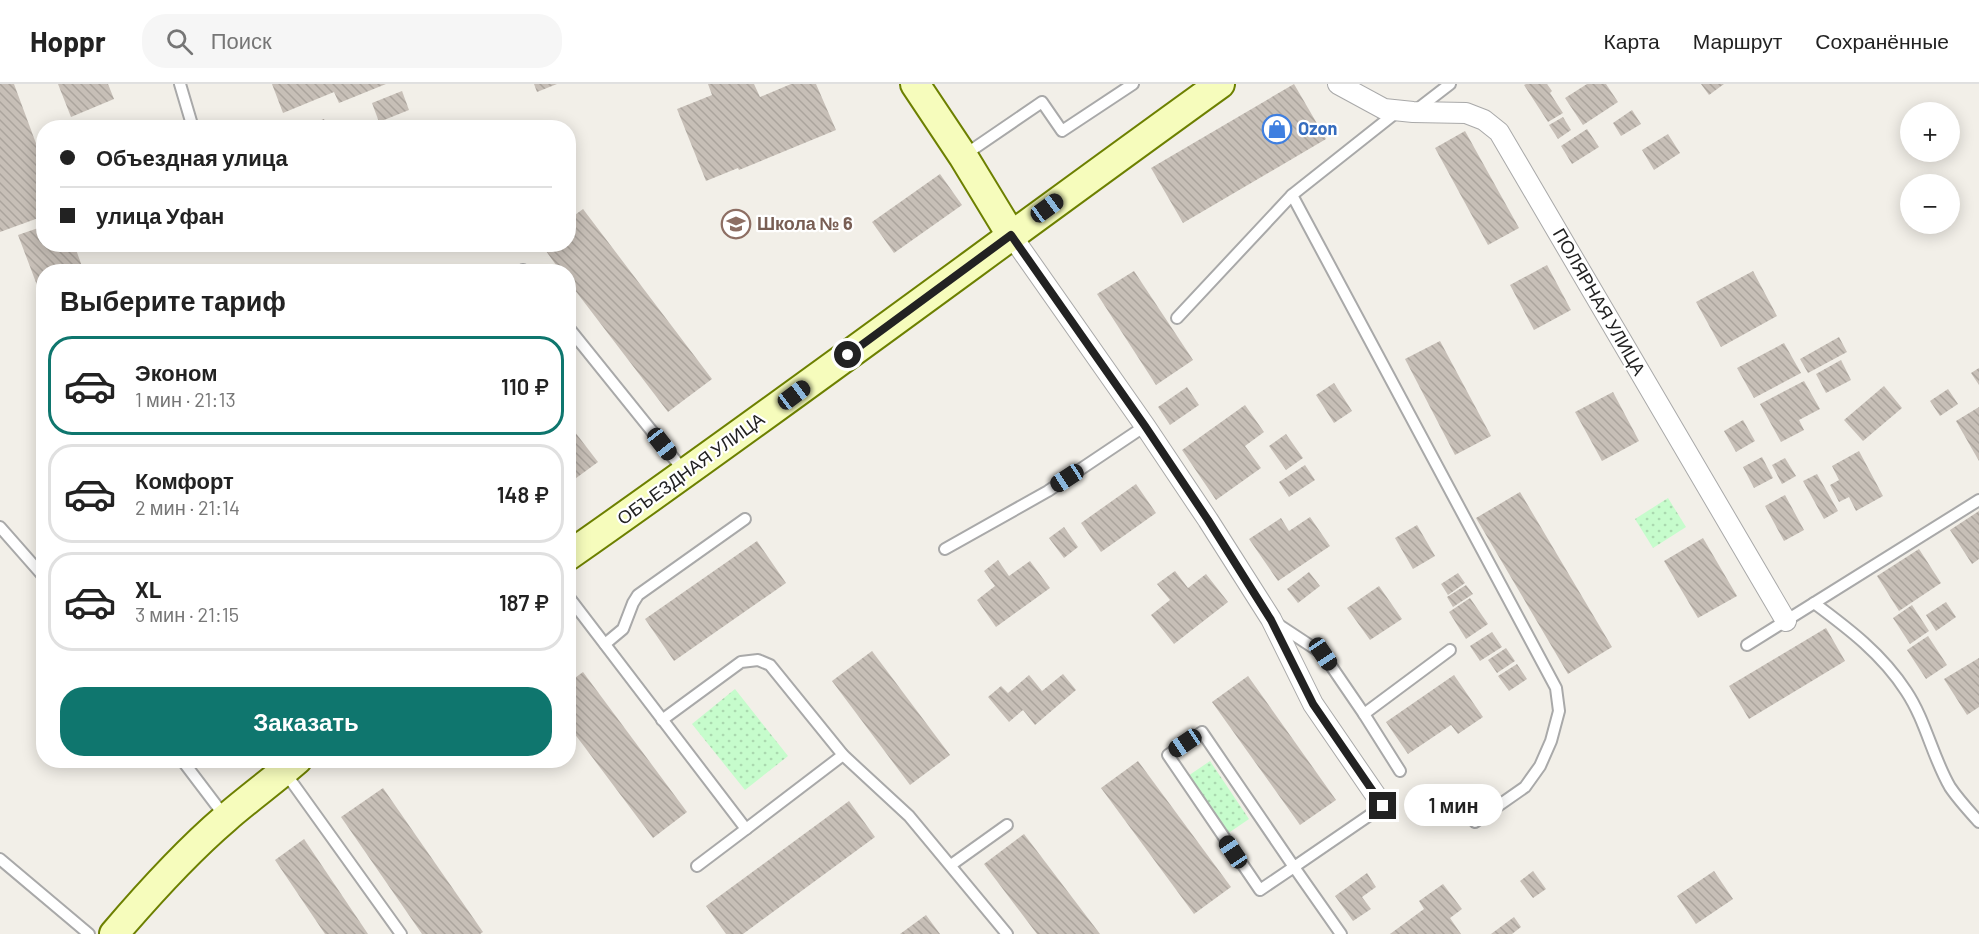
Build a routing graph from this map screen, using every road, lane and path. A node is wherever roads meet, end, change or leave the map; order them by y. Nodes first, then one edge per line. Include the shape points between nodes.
1 (180, 84) edge
2 (1133, 84) edge
3 (1220, 84) edge
4 (1338, 84) edge
5 (1450, 84) edge
6 (919, 86) edge
7 (1406, 112) junction
8 (191, 120) edge
9 (963, 156) junction
10 (1292, 195) junction
11 (1011, 235) junction
12 (1177, 318) dead end
13 (576, 337) edge
14 (1145, 426) junction
15 (686, 474) junction
16 (1979, 500) edge
17 (745, 519) dead end
18 (0, 527) edge
19 (945, 549) dead end
20 (576, 550) edge
21 (36, 569) edge
22 (1814, 603) junction
23 (576, 606) edge
24 (1271, 620) junction
25 (1786, 621) junction
26 (605, 644) junction
27 (1747, 645) dead end
28 (1450, 650) dead end
29 (1364, 714) junction
30 (662, 720) junction
31 (843, 755) junction
32 (188, 768) edge
33 (288, 768) edge
34 (292, 768) edge
35 (1400, 771) dead end
36 (1383, 806) joint
37 (226, 818) junction
38 (1475, 822) dead end
39 (1979, 822) edge
40 (1006, 825) dead end
41 (746, 829) junction
42 (0, 860) edge
43 (951, 865) junction
44 (697, 866) dead end
45 (1294, 867) junction
46 (89, 934) edge
47 (114, 934) edge
48 (401, 934) edge
49 (1007, 934) edge
50 (1341, 934) edge

1 - 8 lane
2 - 9 lane via 1062,131 1042,102
3 - 11 main road, ОБЪЕЗДНАЯ УЛИЦА
4 - 7 street, ПОЛЯРНАЯ УЛИЦА via 1384,109
5 - 7 lane
6 - 9 main road
7 - 10 lane
7 - 25 street, ПОЛЯРНАЯ УЛИЦА via 1466,113 1499,132
9 - 11 main road
10 - 12 lane
10 - 38 lane via 1556,688 1559,711 1540,766 1525,787
11 - 14 street
11 - 15 main road, ОБЪЕЗДНАЯ УЛИЦА
13 - 15 lane
14 - 19 lane via 1048,491
14 - 24 street
15 - 20 main road, ОБЪЕЗДНАЯ УЛИЦА
16 - 22 lane
17 - 26 lane via 638,595 623,629
18 - 21 lane
22 - 25 lane
22 - 39 lane via 1883,660 1921,719 1950,787
23 - 26 lane
24 - 29 lane via 1323,654
24 - 36 street via 1313,704
25 - 27 lane
26 - 30 lane
28 - 29 lane
29 - 35 lane
30 - 31 lane via 741,662 758,660 770,665
30 - 41 lane
31 - 41 lane
31 - 43 lane via 909,816
32 - 37 lane
33 - 37 main road
34 - 48 lane
36 - 45 lane
37 - 47 main road
40 - 43 lane
41 - 44 lane
42 - 46 lane
43 - 49 lane
45 - 45 lane via 1202,732 1168,755 1260,890
45 - 50 lane

